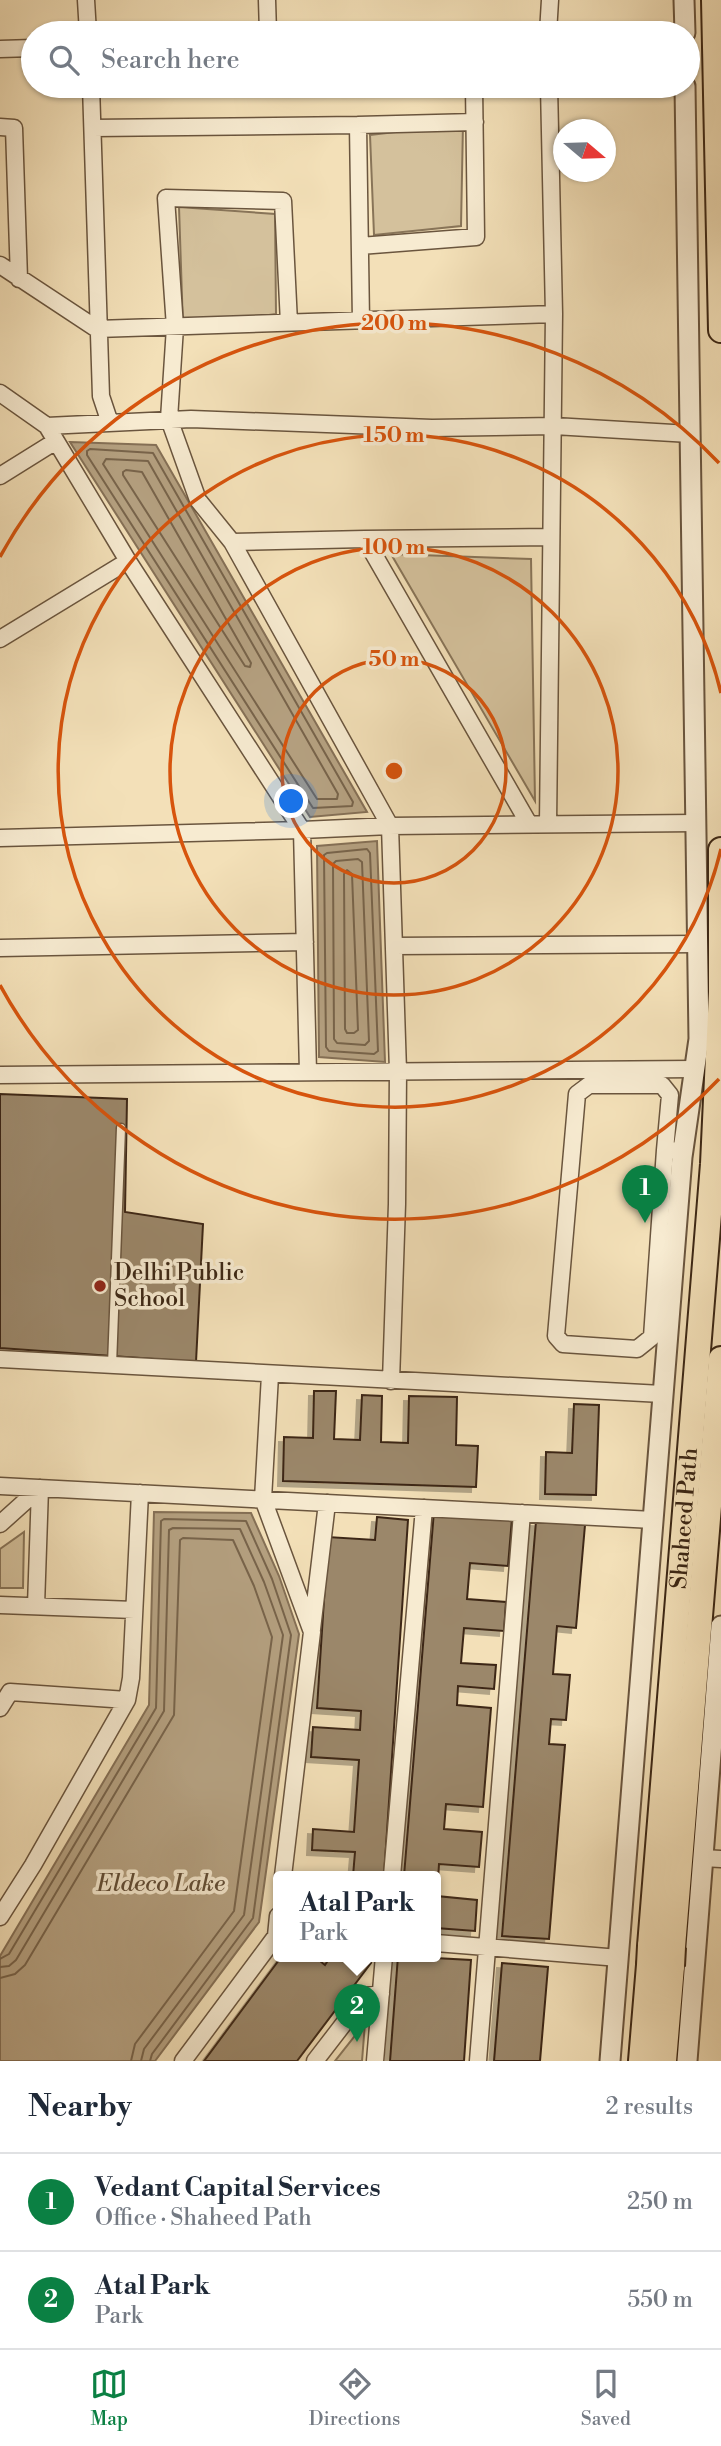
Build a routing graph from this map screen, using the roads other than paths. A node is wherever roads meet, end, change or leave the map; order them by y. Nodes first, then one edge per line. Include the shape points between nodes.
1 (86, 0) edge
2 (267, 0) edge
3 (550, 0) edge
4 (684, 0) edge
5 (714, 0) edge
6 (87, 21) edge
7 (268, 21) edge
8 (549, 21) edge
9 (685, 21) edge
10 (21, 48) edge
11 (0, 49) edge
12 (92, 98) edge
13 (474, 98) edge
14 (549, 98) edge
15 (685, 98) edge
16 (475, 122) junction
17 (358, 125) junction
18 (0, 127) edge
19 (93, 128) junction
20 (360, 246) junction
21 (0, 265) edge
22 (19, 279) junction
23 (554, 314) junction
24 (361, 321) junction
25 (289, 323) junction
26 (175, 327) junction
27 (97, 330) junction
28 (721, 330) edge
29 (0, 393) edge
30 (169, 419) junction
31 (110, 423) junction
32 (47, 426) junction
33 (554, 426) junction
34 (690, 434) junction
35 (56, 441) junction
36 (0, 476) edge
37 (551, 537) junction
38 (365, 539) junction
39 (232, 542) junction
40 (128, 561) junction
41 (0, 639) edge
42 (696, 823) junction
43 (529, 824) junction
44 (548, 824) junction
45 (390, 826) junction
46 (302, 830) junction
47 (0, 838) edge
48 (721, 850) edge
49 (305, 942) junction
50 (697, 944) junction
51 (394, 946) junction
52 (0, 948) edge
53 (694, 1069) junction
54 (398, 1071) junction
55 (308, 1072) junction
56 (0, 1075) edge
57 (121, 1128) dead end
58 (674, 1151) junction
59 (665, 1263) junction
60 (0, 1359) edge
61 (721, 1359) edge
62 (112, 1365) junction
63 (270, 1375) junction
64 (391, 1381) junction
65 (662, 1394) junction
66 (0, 1486) edge
67 (40, 1488) junction
68 (139, 1493) junction
69 (263, 1499) junction
70 (327, 1503) junction
71 (424, 1508) junction
72 (522, 1513) junction
73 (653, 1520) junction
74 (0, 1524) edge
75 (0, 1605) edge
76 (36, 1606) junction
77 (134, 1610) junction
78 (721, 1626) edge
79 (312, 1632) junction
80 (5, 1692) edge
81 (127, 1700) junction
82 (0, 1708) edge
83 (712, 1858) edge
84 (284, 1871) edge
85 (392, 1871) edge
86 (0, 1917) edge
87 (273, 1940) edge
88 (441, 1943) edge
89 (487, 1947) junction
90 (668, 1957) junction
91 (618, 1958) junction
92 (384, 1962) edge
93 (381, 1994) junction
94 (183, 2061) edge
95 (315, 2061) edge
96 (375, 2061) edge
97 (478, 2061) edge
98 (610, 2061) edge
99 (641, 2061) edge
100 (664, 2061) edge
101 (687, 2061) edge

1 - 6 street
2 - 7 street
3 - 8 street
4 - 9 street
5 - 28 highway
10 - 11 street
12 - 19 street
13 - 16 street
14 - 23 street
15 - 34 street
16 - 17 street
16 - 20 street via 476,237
17 - 19 street
17 - 20 street
18 - 22 street via 14,128
19 - 27 street
20 - 24 street
21 - 22 street
22 - 27 street
23 - 24 street
23 - 33 street
24 - 25 street
25 - 26 street
25 - 26 street via 283,201 166,198
26 - 27 street
26 - 30 street
27 - 31 street via 100,396
29 - 32 street
30 - 31 street
30 - 33 street via 432,428
30 - 39 street via 198,500
31 - 32 street
32 - 35 street
33 - 34 street
33 - 37 street
34 - 42 street
35 - 36 street
35 - 40 street
37 - 38 street
37 - 44 street
38 - 39 street
38 - 43 street
39 - 45 street
40 - 41 street
40 - 46 street
42 - 44 street
42 - 50 street
43 - 44 street
43 - 45 street
45 - 46 street
45 - 51 street
46 - 47 street
46 - 49 street
48 - 90 highway, Shaheed Path via 721,992 713,1164
49 - 52 street
49 - 55 street
50 - 51 street
50 - 53 street via 699,1039
51 - 54 street
53 - 54 street
53 - 58 street
54 - 55 street
54 - 64 street
55 - 56 street
57 - 62 lane
58 - 59 street
58 - 59 street via 670,1095 662,1086 589,1085 577,1094 556,1336 563,1343 637,1349 652,1338
59 - 65 street
60 - 62 street
61 - 90 highway, Shaheed Path
62 - 63 street
63 - 64 street
63 - 69 street
64 - 65 street
65 - 73 street
66 - 67 street
67 - 68 street
67 - 74 street
67 - 76 street
68 - 69 street
68 - 77 street
69 - 70 street
69 - 79 street
70 - 71 street
70 - 79 street
71 - 72 street
71 - 85 street
72 - 73 street
72 - 89 street
73 - 91 street
75 - 76 street
76 - 77 street
77 - 81 street
78 - 83 street
79 - 84 street
80 - 81 street
80 - 82 street
81 - 86 street
83 - 90 street
87 - 94 street
88 - 89 street
89 - 91 street
89 - 97 street
90 - 91 street via 632,1954
90 - 99 highway, Shaheed Path
90 - 100 highway, Shaheed Path
90 - 101 street
91 - 98 street
92 - 93 street
93 - 95 street via 365,1996
93 - 96 street

